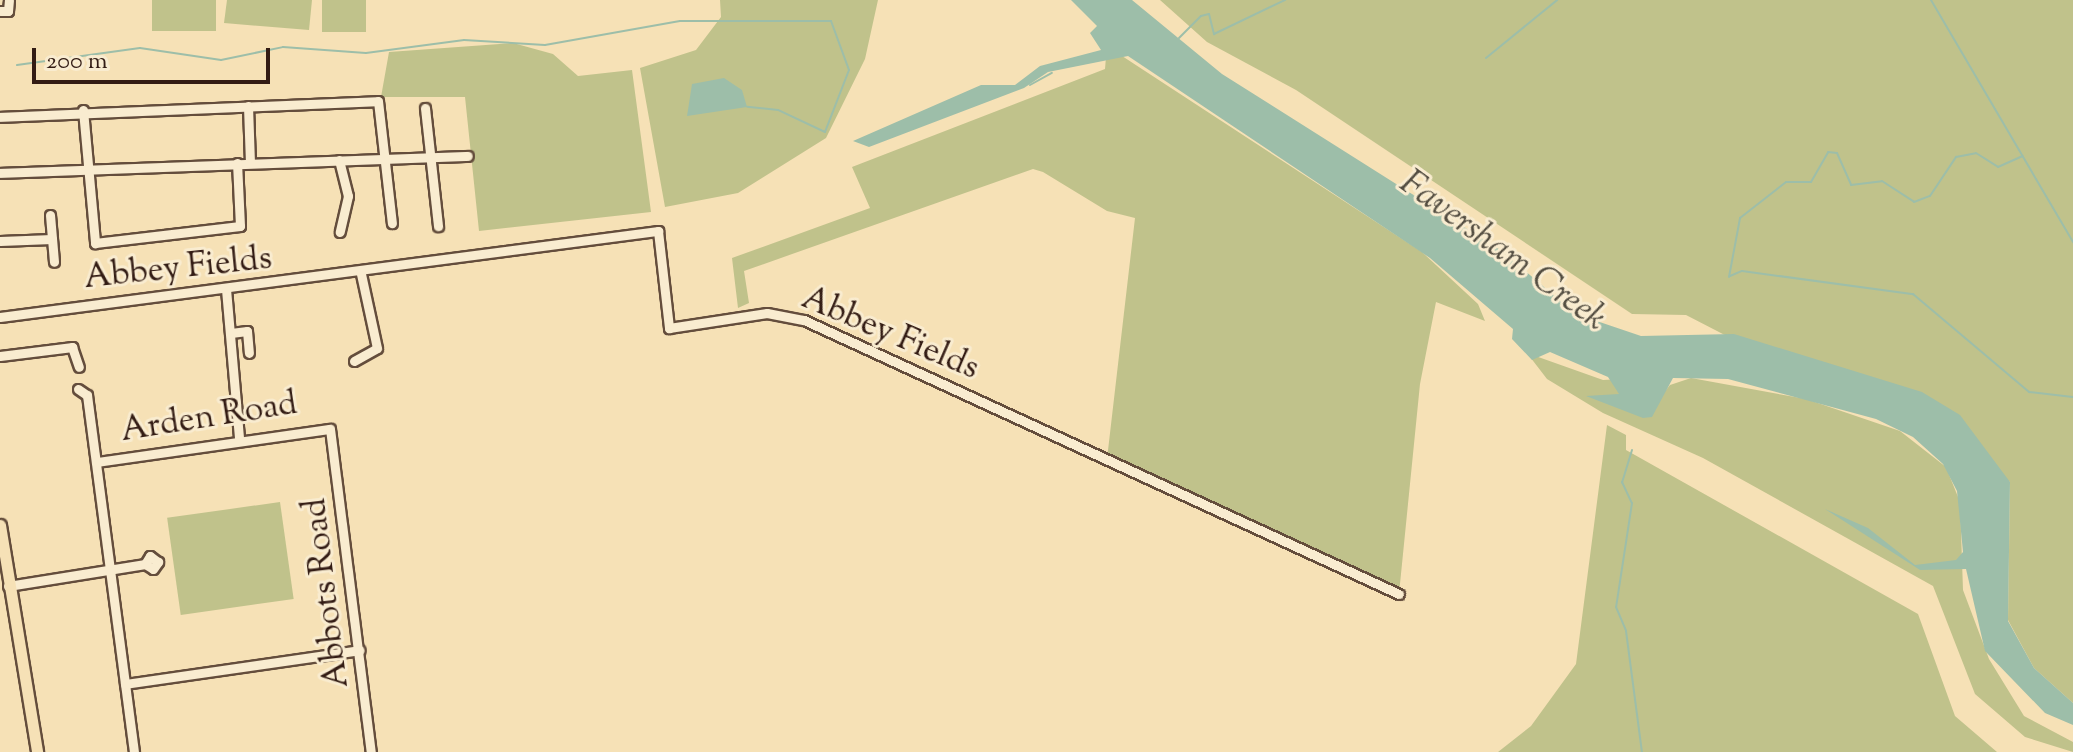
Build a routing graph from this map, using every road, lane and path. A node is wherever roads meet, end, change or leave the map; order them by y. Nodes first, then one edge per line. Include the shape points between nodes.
1 (9, 0) edge
2 (0, 11) edge
3 (248, 106) junction
4 (425, 108) dead end
5 (83, 110) junction
6 (0, 117) edge
7 (468, 156) dead end
8 (431, 157) junction
9 (385, 159) junction
10 (339, 160) junction
11 (237, 163) junction
12 (250, 163) junction
13 (87, 168) junction
14 (0, 173) edge
15 (50, 215) dead end
16 (392, 223) dead end
17 (438, 226) dead end
18 (346, 227) dead end
19 (52, 239) junction
20 (0, 241) edge
21 (54, 262) dead end
22 (361, 274) junction
23 (226, 289) junction
24 (0, 317) edge
25 (231, 333) junction
26 (249, 353) dead end
27 (0, 356) edge
28 (354, 361) dead end
29 (79, 367) dead end
30 (78, 389) dead end
31 (330, 429) joint
32 (239, 439) junction
33 (97, 462) junction
34 (0, 532) edge
35 (145, 564) dead end
36 (109, 569) junction
37 (8, 586) junction
38 (1399, 594) dead end
39 (360, 650) junction
40 (125, 684) junction
41 (37, 752) edge
42 (134, 752) edge
43 (371, 752) edge

1 - 2 street via 8,11
3 - 5 street
3 - 9 street via 378,101
3 - 12 street
4 - 8 street
5 - 6 street
5 - 13 street
7 - 8 street
8 - 9 street
8 - 17 street
9 - 10 street
9 - 16 street
10 - 12 street
10 - 18 street via 348,196
11 - 12 street
11 - 13 street
11 - 13 street via 240,226 95,243
13 - 14 street
15 - 19 street
19 - 20 street
19 - 21 street
22 - 23 street, Abbey Fields
22 - 28 street via 377,348 368,359
22 - 38 street, Abbey Fields via 658,231 669,328 767,313 804,320
23 - 24 street, Abbey Fields
23 - 25 street
25 - 26 street via 247,331
25 - 32 street
27 - 29 street via 72,347
30 - 33 street via 87,395
31 - 32 street, Arden Road
31 - 39 street, Abbots Road
32 - 33 street, Arden Road
33 - 36 street
34 - 37 main road
35 - 36 street
36 - 37 street
36 - 40 street
37 - 41 main road
39 - 40 street
39 - 43 street, Abbots Road
40 - 42 street

